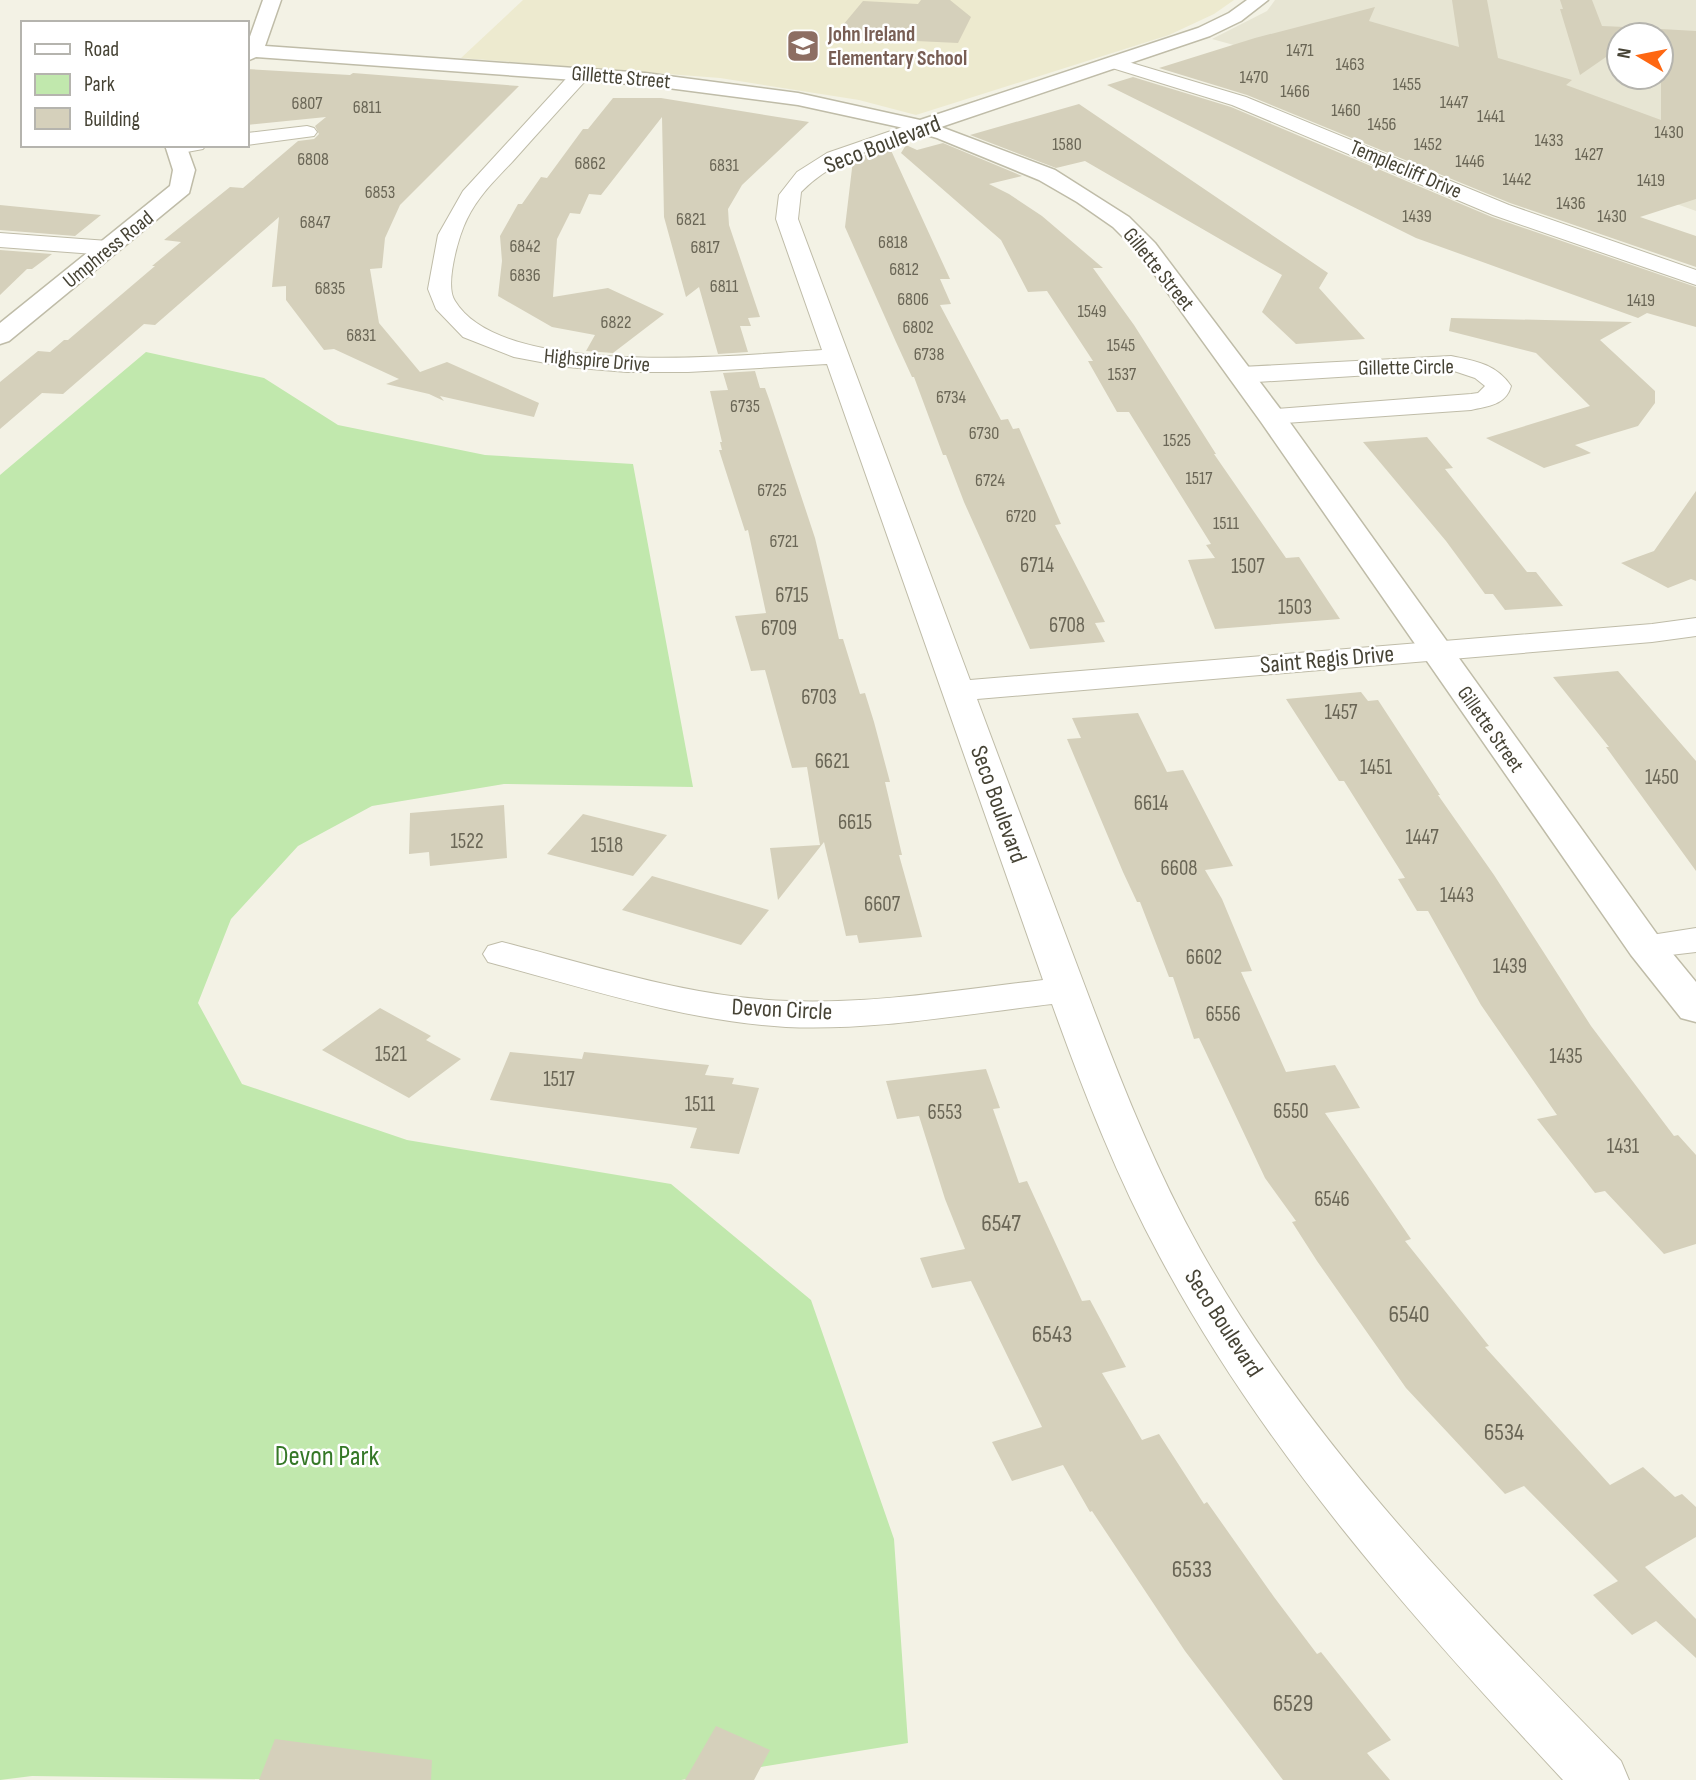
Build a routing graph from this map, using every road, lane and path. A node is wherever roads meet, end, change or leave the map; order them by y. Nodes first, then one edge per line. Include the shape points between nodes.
1 (272, 0) edge
2 (1259, 0) edge
3 (250, 53) edge
4 (1115, 63) junction
5 (581, 74) junction
6 (920, 127) junction
7 (307, 132) dead end
8 (248, 139) edge
9 (183, 147) edge
10 (0, 240) edge
11 (108, 248) junction
12 (1696, 278) edge
13 (0, 336) edge
14 (836, 356) junction
15 (1241, 375) junction
16 (1271, 416) junction
17 (1696, 627) edge
18 (1435, 650) junction
19 (958, 691) junction
20 (1696, 940) edge
21 (1645, 946) junction
22 (502, 954) dead end
23 (1067, 990) junction
24 (1696, 1009) edge
25 (1601, 1780) edge

1 - 3 street via 266,9 262,38
2 - 4 street, Seco Boulevard via 1217,27
3 - 5 street, Gillette Street
4 - 6 street, Seco Boulevard
4 - 12 street, Templecliff Drive via 1239,100 1501,210
5 - 6 street, Gillette Street via 743,90
5 - 14 street, Highspire Drive via 455,216 446,240 440,290 457,320 501,344 568,360 675,366
6 - 14 street, Seco Boulevard via 849,151 821,166 789,196 787,219
6 - 15 street, Gillette Street via 1047,175 1121,222 1147,248
7 - 8 street
9 - 11 street, Umphress Road via 181,188
10 - 11 street
11 - 13 street, Umphress Road
14 - 19 street, Seco Boulevard
15 - 16 street, Gillette Street
15 - 16 street, Gillette Circle via 1451,363 1484,372 1498,386 1486,399 1471,402
16 - 18 street, Gillette Street
17 - 18 street, Saint Regis Drive
18 - 19 street, Saint Regis Drive
18 - 21 street, Gillette Street
19 - 23 street, Seco Boulevard
20 - 21 street
21 - 24 street, Gillette Street
22 - 23 street, Devon Circle via 679,999 752,1011 880,1010
23 - 25 street, Seco Boulevard via 1132,1158 1181,1256 1231,1339 1374,1531 1475,1648

